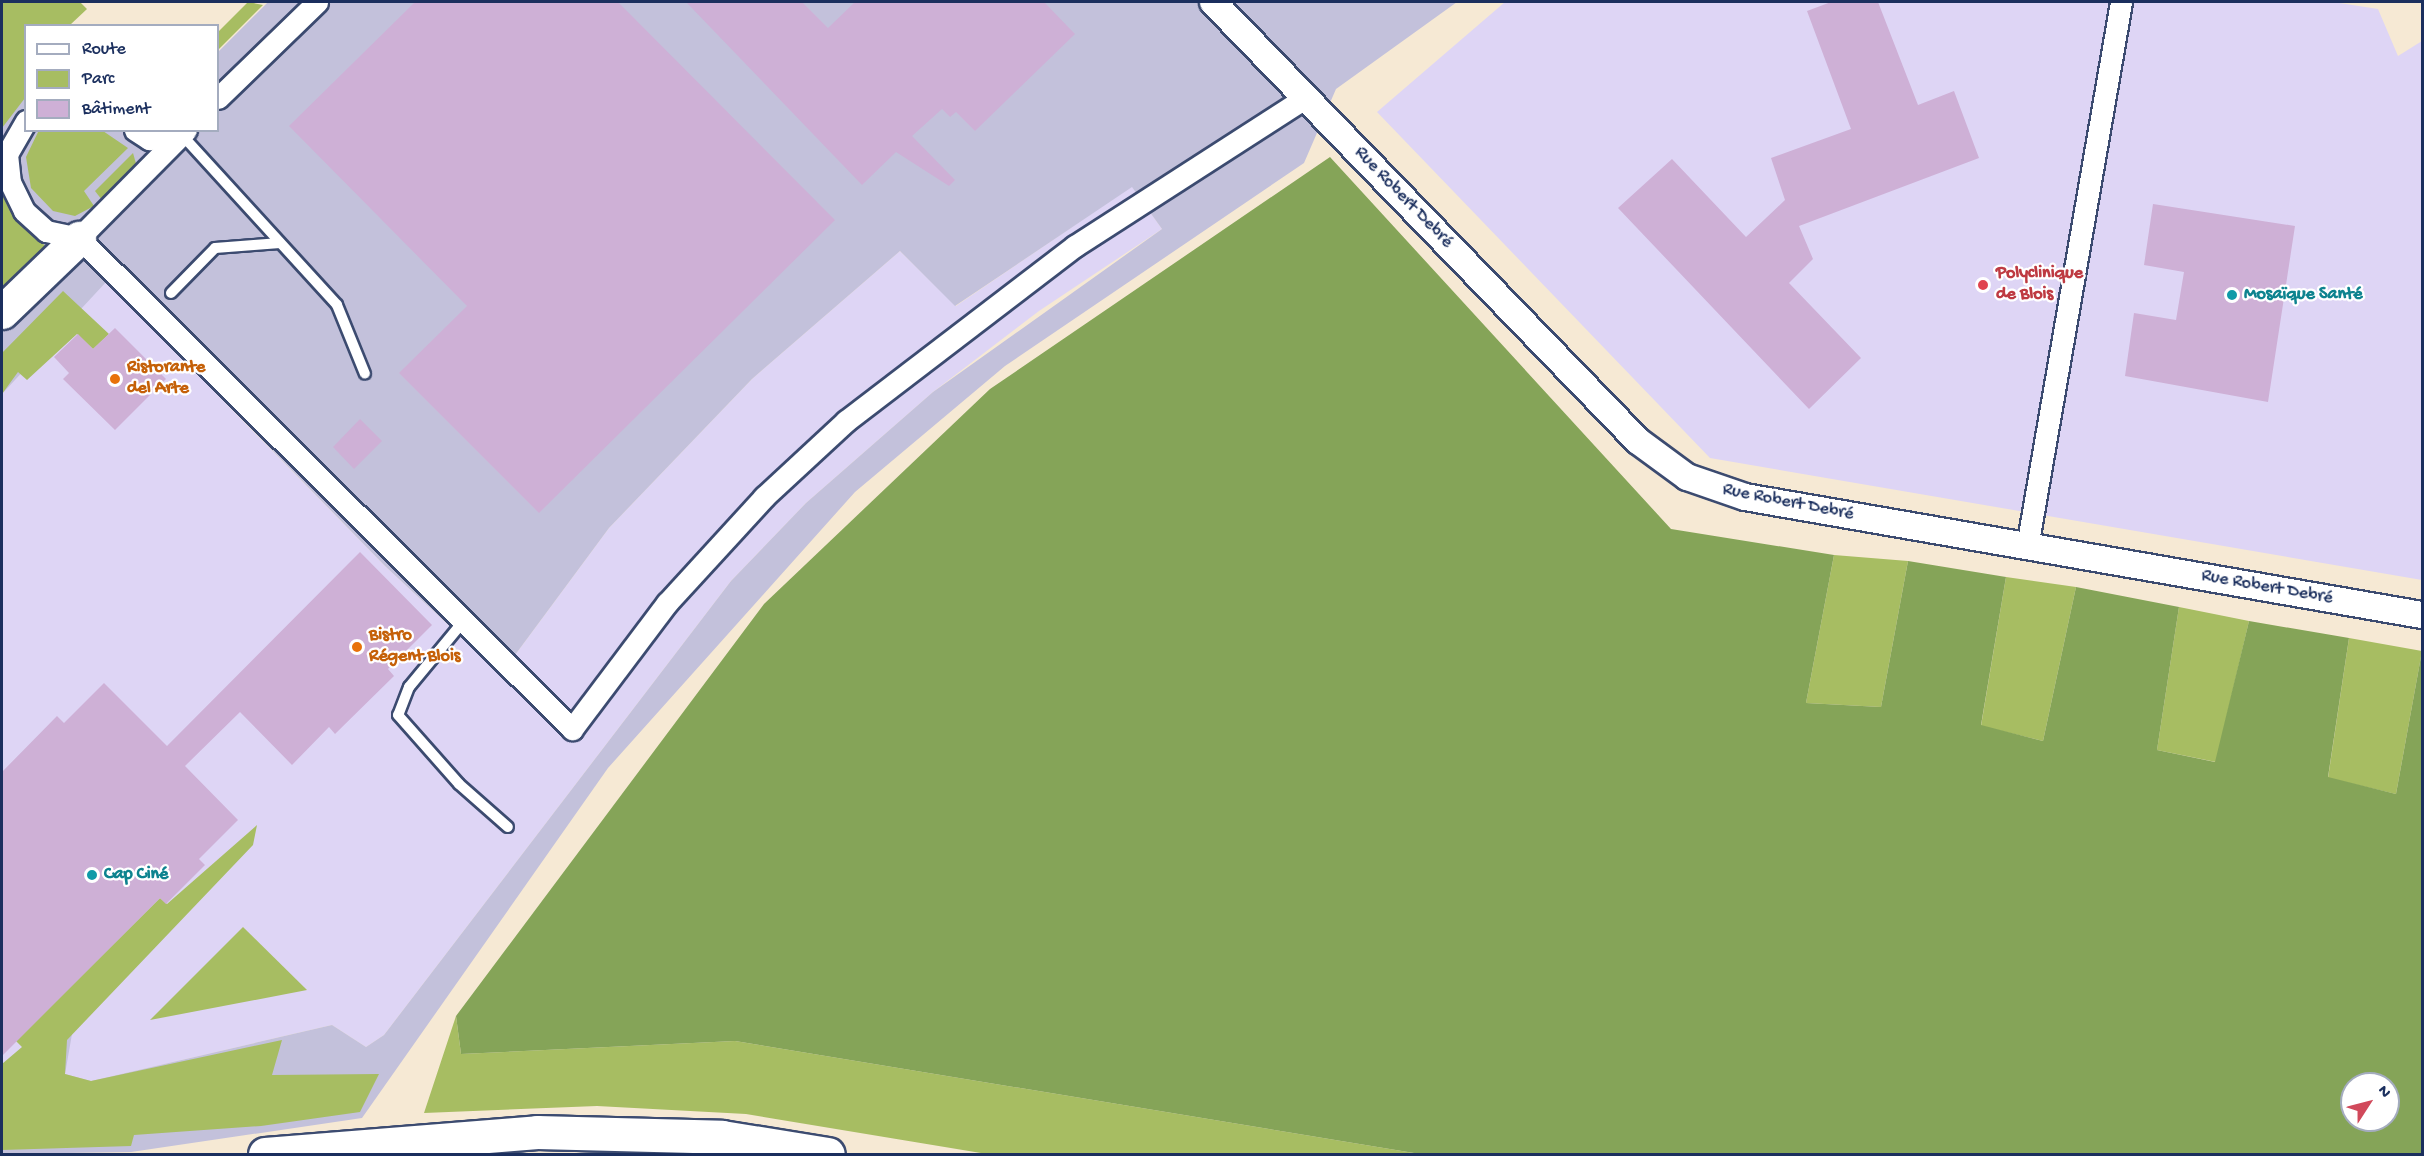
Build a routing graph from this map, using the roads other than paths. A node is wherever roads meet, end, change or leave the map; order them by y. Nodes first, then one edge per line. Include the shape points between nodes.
1 (317, 2) edge
2 (1213, 2) edge
3 (2121, 2) edge
4 (1306, 97) junction
5 (219, 98) edge
6 (24, 124) edge
7 (138, 132) edge
8 (184, 133) edge
9 (79, 238) junction
10 (280, 243) junction
11 (171, 293) dead end
12 (2, 312) edge
13 (365, 374) dead end
14 (2027, 547) junction
15 (2422, 615) edge
16 (462, 622) junction
17 (508, 827) dead end
18 (265, 1155) edge
19 (555, 1155) edge
20 (574, 1155) edge
21 (828, 1155) edge

1 - 5 street
2 - 4 street, Rue Robert Debré
3 - 14 street
4 - 14 street, Rue Robert Debré via 1661,461 1687,477 1745,497
4 - 16 street via 1074,246 846,421 764,497 666,603 572,729
6 - 9 street via 7,154 10,182 24,212 46,231
7 - 8 street via 149,139
8 - 9 street
8 - 10 lane
9 - 12 main road
9 - 16 street
10 - 11 lane via 215,248
10 - 13 lane via 337,305
14 - 15 street, Rue Robert Debré
16 - 17 lane via 409,687 399,715 406,730
18 - 21 main road via 537,1132 722,1137
19 - 20 main road

